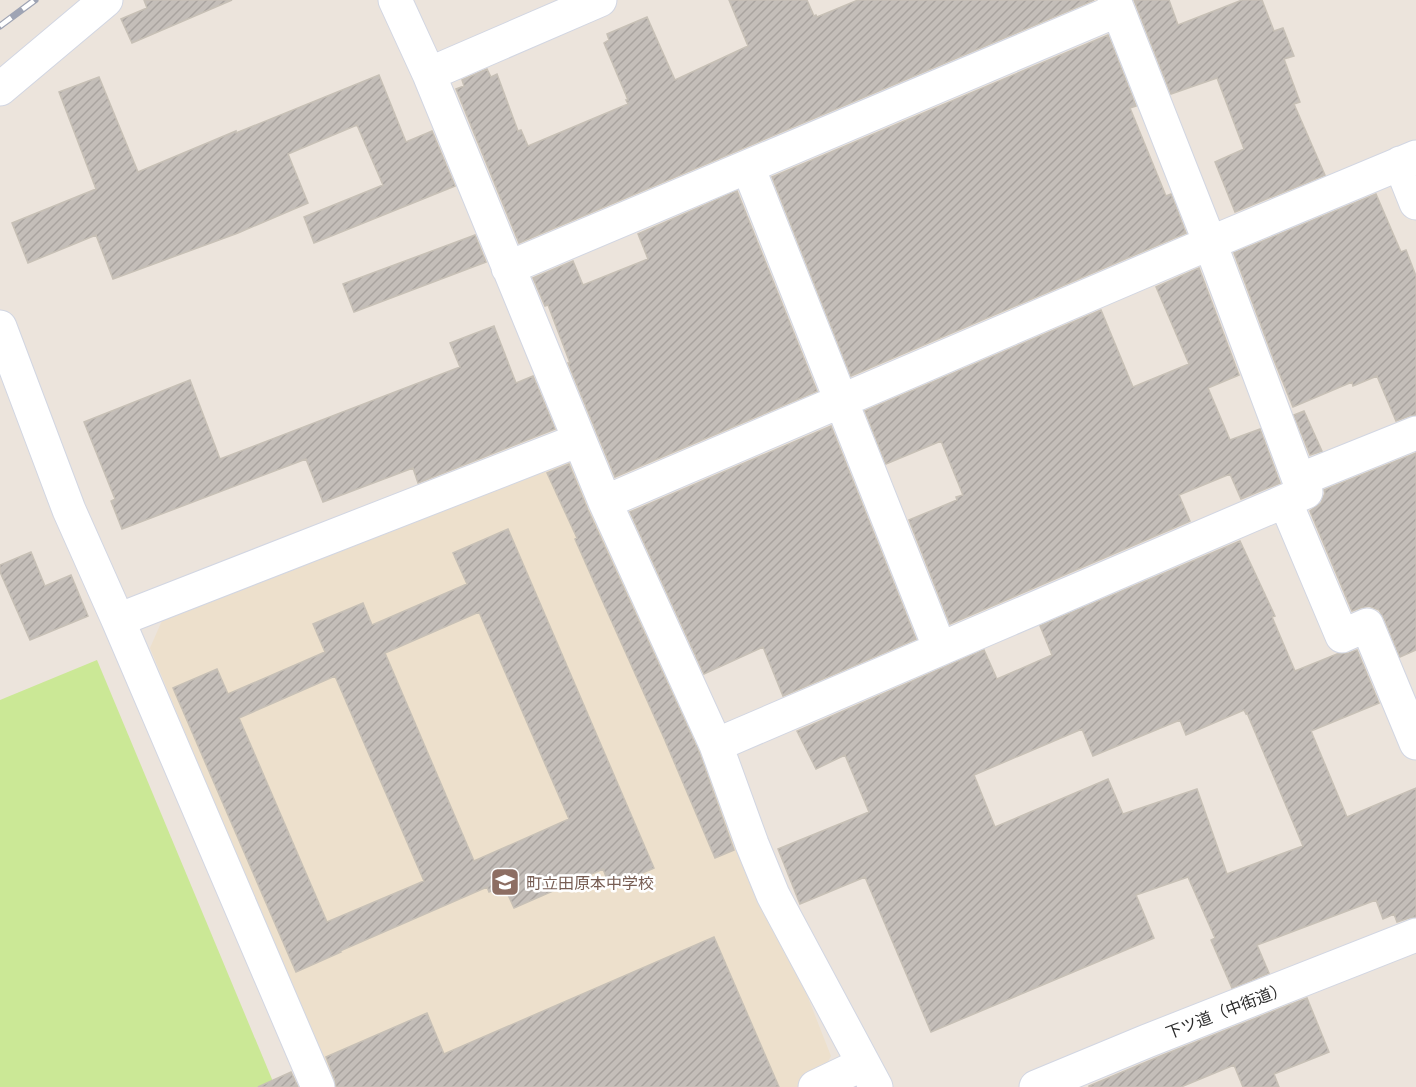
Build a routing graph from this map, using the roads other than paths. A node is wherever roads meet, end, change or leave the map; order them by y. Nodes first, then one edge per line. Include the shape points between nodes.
1 (106, 0) edge
2 (395, 0) edge
3 (600, 0) edge
4 (1116, 5) edge
5 (429, 74) junction
6 (0, 89) edge
7 (1408, 160) edge
8 (748, 167) junction
9 (1416, 203) edge
10 (1210, 243) junction
11 (508, 268) junction
12 (0, 327) edge
13 (840, 401) junction
14 (1416, 433) edge
15 (579, 440) junction
16 (1292, 490) junction
17 (605, 502) junction
18 (118, 620) junction
19 (940, 649) junction
20 (1403, 678) edge
21 (1416, 743) edge
22 (716, 745) junction
23 (1416, 935) edge
24 (870, 1075) edge
25 (318, 1087) edge
26 (815, 1087) edge
27 (1036, 1087) edge

1 - 6 street
2 - 5 street
3 - 5 street
4 - 8 street
4 - 10 street
5 - 11 street
7 - 9 street
7 - 10 street
8 - 11 street
8 - 13 street
10 - 13 street
10 - 16 street
11 - 15 street
12 - 18 street via 69,510
13 - 17 street
13 - 19 street
14 - 16 street
15 - 17 street
15 - 18 street
16 - 19 street
16 - 20 street via 1342,636 1367,625
17 - 22 street
18 - 25 street
19 - 22 street
20 - 21 street
22 - 24 street via 773,895
23 - 27 street, 下ツ道（中街道）
24 - 26 street

